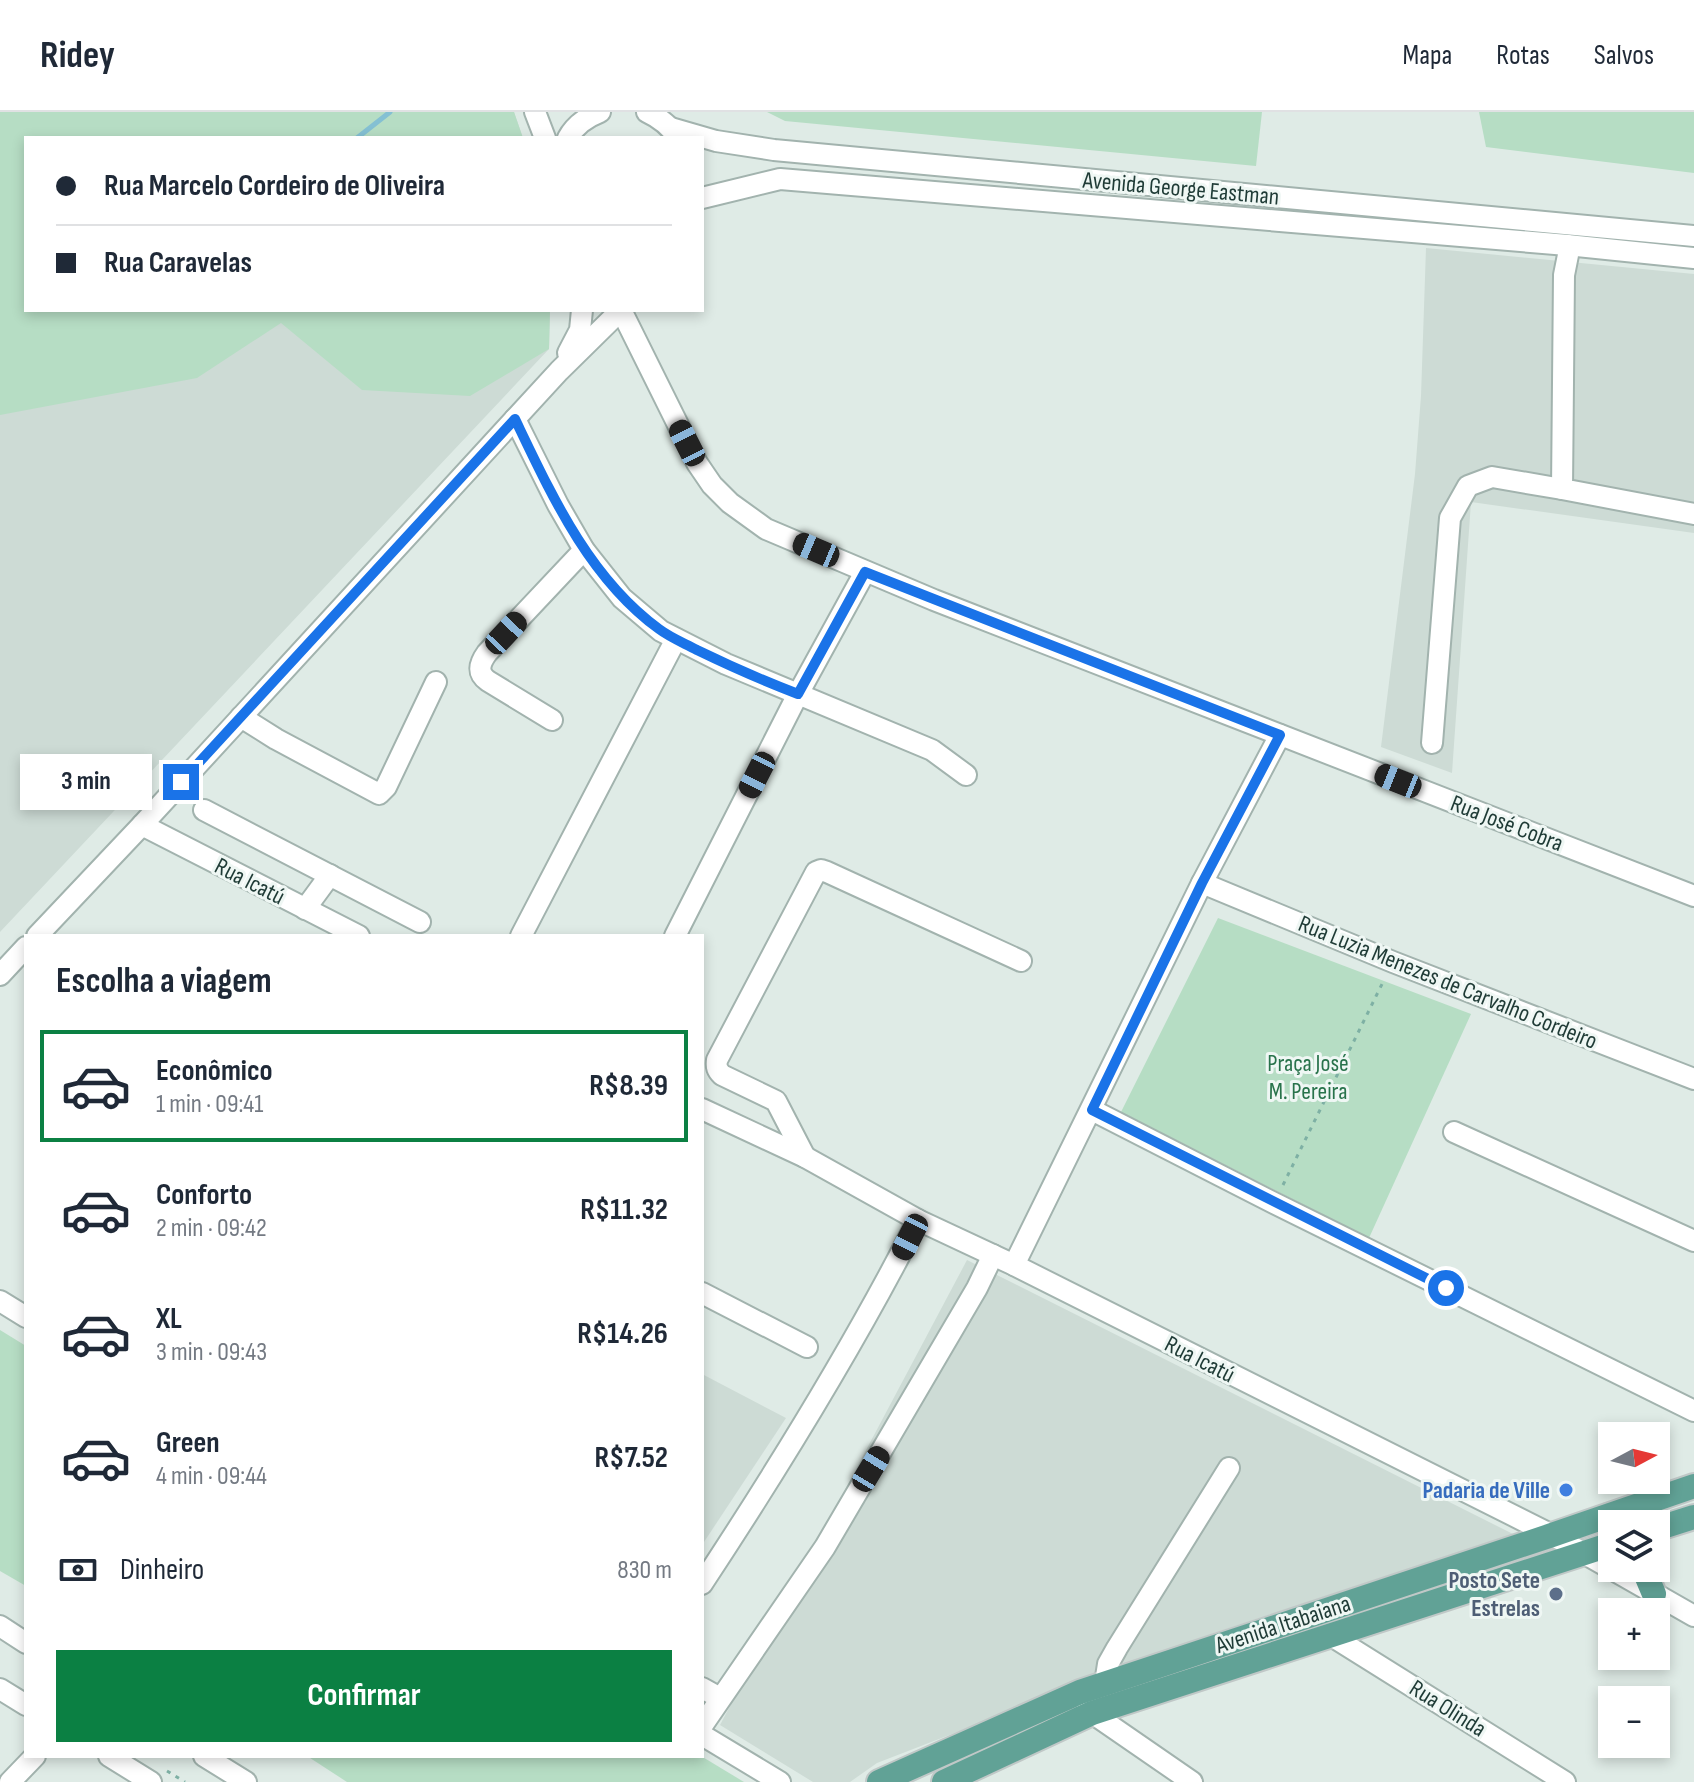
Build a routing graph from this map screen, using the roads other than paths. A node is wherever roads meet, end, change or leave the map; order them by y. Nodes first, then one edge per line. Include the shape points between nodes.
1 (535, 112) edge
2 (600, 112) edge
3 (647, 112) edge
4 (675, 133) edge
5 (544, 136) edge
6 (569, 136) edge
7 (704, 139) edge
8 (704, 198) edge
9 (1694, 236) edge
10 (1567, 245) junction
11 (1694, 258) edge
12 (582, 312) edge
13 (619, 312) edge
14 (622, 312) edge
15 (559, 371) junction
16 (515, 419) junction
17 (1562, 489) junction
18 (1694, 514) edge
19 (584, 550) junction
20 (865, 572) junction
21 (676, 639) junction
22 (436, 682) dead end
23 (798, 694) junction
24 (241, 717) junction
25 (552, 720) dead end
26 (1280, 735) junction
27 (1432, 743) dead end
28 (966, 775) dead end
29 (204, 810) dead end
30 (142, 825) junction
31 (330, 875) junction
32 (1202, 883) junction
33 (1694, 896) edge
34 (305, 909) junction
35 (420, 922) dead end
36 (39, 934) edge
37 (355, 934) edge
38 (522, 934) edge
39 (676, 934) edge
40 (24, 949) edge
41 (1021, 961) dead end
42 (0, 975) edge
43 (1694, 1079) edge
44 (704, 1110) edge
45 (1092, 1110) junction
46 (1454, 1132) dead end
47 (805, 1157) junction
48 (918, 1220) junction
49 (1694, 1241) edge
50 (993, 1255) junction
51 (1014, 1265) junction
52 (704, 1294) edge
53 (0, 1301) edge
54 (24, 1316) edge
55 (807, 1347) dead end
56 (1685, 1406) edge
57 (1694, 1422) edge
58 (1229, 1468) dead end
59 (1693, 1483) edge
60 (1694, 1517) edge
61 (1670, 1525) edge
62 (1552, 1535) junction
63 (1598, 1549) edge
64 (1583, 1554) junction
65 (704, 1581) edge
66 (1649, 1582) edge
67 (1654, 1594) junction
68 (1694, 1616) edge
69 (0, 1626) edge
70 (1330, 1635) junction
71 (24, 1642) edge
72 (1105, 1683) junction
73 (0, 1689) edge
74 (711, 1693) edge
75 (1086, 1702) junction
76 (24, 1704) edge
77 (704, 1719) edge
78 (704, 1736) edge
79 (33, 1758) edge
80 (112, 1758) edge
81 (207, 1758) edge
82 (10, 1782) edge
83 (151, 1782) edge
84 (246, 1782) edge
85 (780, 1782) edge
86 (879, 1782) edge
87 (944, 1782) edge
88 (1192, 1782) edge
89 (1565, 1782) edge

1 - 5 street
2 - 6 street
3 - 4 street, Avenida George Eastman
7 - 9 street, Avenida George Eastman via 774,150
8 - 10 street, Avenida George Eastman via 780,179
10 - 11 street, Avenida George Eastman
10 - 17 street
12 - 15 street via 580,330
13 - 15 street
14 - 20 street, Rua José Cobra via 712,485 766,529
15 - 16 street
16 - 19 street
16 - 24 street
17 - 18 street
17 - 27 street via 1492,477 1468,486 1450,518
19 - 21 street via 622,598
19 - 25 street via 487,653 480,669 488,681
20 - 23 street
20 - 26 street, Rua José Cobra
21 - 23 street
21 - 38 street
22 - 24 street via 379,794
23 - 28 street via 932,750
23 - 39 street
24 - 30 street
26 - 32 street
26 - 33 street, Rua José Cobra
29 - 31 street
30 - 34 street, Rua Icatú
30 - 36 street
31 - 34 street
31 - 35 street
32 - 43 street, Rua Luzia Menezes de Carvalho Cordeiro
32 - 45 street
34 - 37 street, Rua Icatú
40 - 42 street
41 - 47 street via 827,872 816,872 716,1066 722,1075 776,1101
44 - 47 street, Rua Icatú
45 - 51 street
45 - 56 street
46 - 49 street
47 - 48 street, Rua Icatú
48 - 50 street, Rua Icatú
48 - 65 street via 838,1365
50 - 51 street, Rua Icatú
50 - 74 street via 825,1547
51 - 62 street, Rua Icatú
52 - 55 street
53 - 54 street
56 - 57 street
58 - 72 street via 1117,1648
59 - 62 main road, Avenida Itabaiana
60 - 61 main road
62 - 64 street, Rua Icatú
62 - 72 main road, Avenida Itabaiana
63 - 64 main road, Avenida Itabaiana
64 - 67 street, Rua Icatú
64 - 70 main road, Avenida Itabaiana
66 - 67 main road
67 - 68 street, Rua Icatú
69 - 71 street
70 - 75 main road, Avenida Itabaiana
70 - 89 street, Rua Olinda
72 - 75 main road, Avenida Itabaiana
73 - 76 street
74 - 77 street
75 - 86 main road, Avenida Itabaiana
75 - 87 main road, Avenida Itabaiana
75 - 88 street
78 - 85 street
79 - 82 street
80 - 83 street
81 - 84 street

